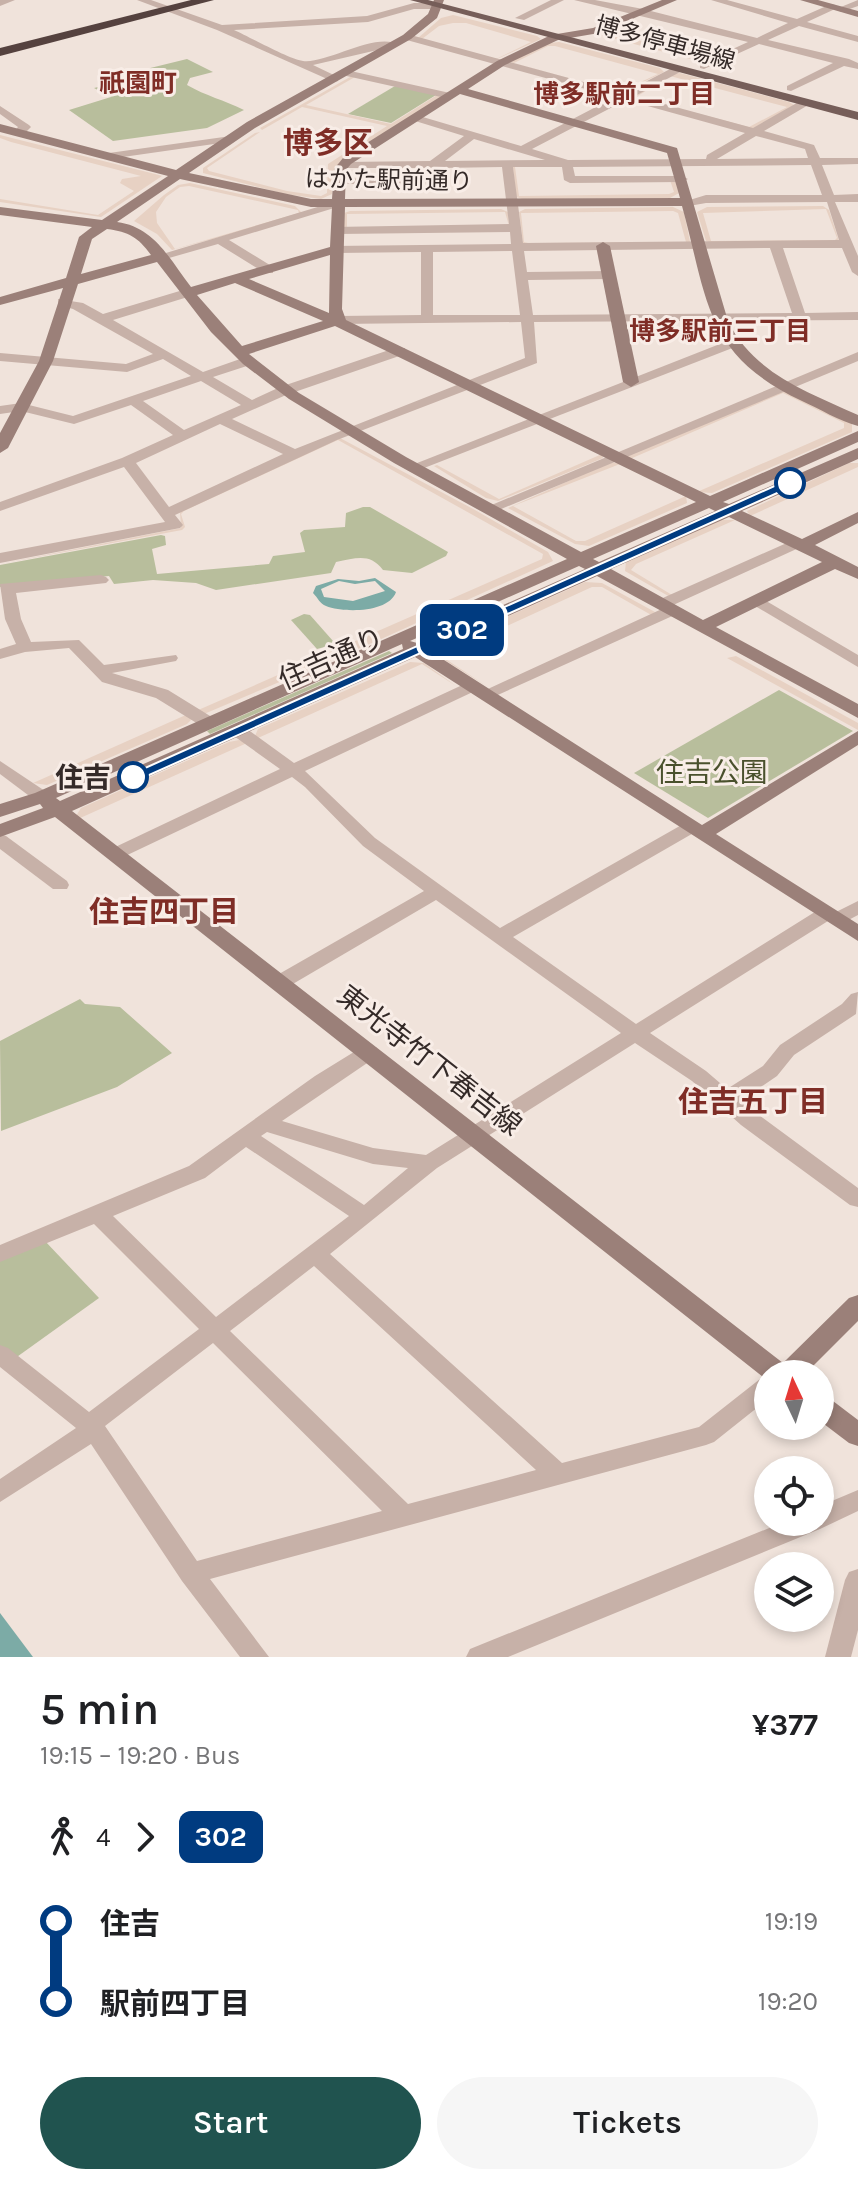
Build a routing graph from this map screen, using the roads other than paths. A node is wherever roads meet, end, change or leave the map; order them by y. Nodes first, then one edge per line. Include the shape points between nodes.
1 (10, 0) edge
2 (142, 0) edge
3 (207, 0) edge
4 (415, 0) edge
5 (559, 0) edge
6 (579, 0) edge
7 (672, 0) edge
8 (716, 0) edge
9 (805, 0) edge
10 (442, 2) edge
11 (0, 3) edge
12 (858, 3) edge
13 (836, 8) junction
14 (172, 9) junction
15 (643, 12) junction
16 (858, 14) edge
17 (520, 18) junction
18 (798, 23) junction
19 (221, 28) junction
20 (580, 34) junction
21 (407, 37) junction
22 (555, 37) junction
23 (858, 39) edge
24 (759, 41) junction
25 (394, 45) junction
26 (3, 49) edge
27 (858, 54) edge
28 (843, 62) junction
29 (501, 63) junction
30 (302, 65) junction
31 (704, 66) junction
32 (858, 66) edge
33 (678, 69) junction
34 (340, 76) junction
35 (791, 88) junction
36 (454, 93) junction
37 (624, 96) junction
38 (806, 102) junction
39 (858, 106) edge
40 (0, 109) edge
41 (858, 116) edge
42 (416, 118) junction
43 (573, 122) junction
44 (0, 128) edge
45 (755, 132) junction
46 (19, 133) junction
47 (474, 134) junction
48 (231, 139) junction
49 (524, 149) junction
50 (109, 156) junction
51 (815, 161) junction
52 (858, 161) edge
53 (677, 162) junction
54 (712, 162) junction
55 (567, 163) junction
56 (433, 164) junction
57 (507, 164) junction
58 (343, 165) junction
59 (180, 175) junction
60 (682, 179) junction
61 (340, 181) junction
62 (858, 198) edge
63 (830, 201) junction
64 (689, 202) junction
65 (513, 204) junction
66 (858, 204) edge
67 (338, 205) junction
68 (0, 209) edge
69 (105, 225) junction
70 (515, 228) junction
71 (338, 230) junction
72 (220, 240) junction
73 (775, 244) junction
74 (846, 244) junction
75 (700, 245) junction
76 (603, 246) junction
77 (427, 247) junction
78 (517, 247) junction
79 (337, 249) junction
80 (162, 256) junction
81 (269, 270) junction
82 (858, 272) edge
83 (609, 275) junction
84 (521, 276) junction
85 (237, 279) junction
86 (69, 280) junction
87 (187, 293) junction
88 (0, 301) edge
89 (63, 302) junction
90 (858, 316) edge
91 (719, 317) junction
92 (800, 317) junction
93 (618, 318) junction
94 (102, 319) junction
95 (526, 319) junction
96 (339, 320) junction
97 (427, 320) junction
98 (730, 344) junction
99 (400, 351) junction
100 (165, 354) junction
101 (244, 356) junction
102 (858, 356) edge
103 (0, 357) edge
104 (46, 360) junction
105 (202, 376) junction
106 (631, 382) junction
107 (473, 383) junction
108 (787, 385) junction
109 (286, 391) junction
110 (133, 400) junction
111 (250, 404) junction
112 (21, 407) junction
113 (0, 410) edge
114 (542, 417) junction
115 (218, 418) junction
116 (858, 421) edge
117 (348, 430) junction
118 (182, 435) junction
119 (858, 436) edge
120 (841, 444) junction
121 (0, 448) edge
122 (858, 452) edge
123 (295, 454) junction
124 (616, 456) junction
125 (127, 461) junction
126 (414, 467) junction
127 (709, 501) junction
128 (0, 507) edge
129 (489, 509) junction
130 (728, 510) junction
131 (167, 513) junction
132 (858, 517) edge
133 (800, 544) junction
134 (0, 558) edge
135 (580, 559) junction
136 (836, 562) junction
137 (598, 569) junction
138 (858, 574) edge
139 (101, 580) dead end
140 (4, 589) edge
141 (756, 600) junction
142 (668, 607) junction
143 (6, 621) edge
144 (704, 626) junction
145 (408, 644) junction
146 (25, 647) junction
147 (0, 654) edge
148 (170, 658) dead end
149 (858, 662) edge
150 (101, 670) junction
151 (478, 690) junction
152 (858, 712) edge
153 (209, 723) junction
154 (237, 730) junction
155 (858, 737) edge
156 (0, 766) edge
157 (293, 771) junction
158 (50, 803) junction
159 (0, 811) edge
160 (696, 830) junction
161 (0, 831) edge
162 (0, 840) edge
163 (115, 854) junction
164 (60, 885) dead end
165 (438, 891) junction
166 (858, 907) edge
167 (831, 917) junction
168 (858, 934) edge
169 (501, 936) junction
170 (279, 983) junction
171 (858, 999) edge
172 (636, 1035) junction
173 (369, 1052) junction
174 (726, 1100) junction
175 (267, 1124) junction
176 (247, 1137) junction
177 (475, 1137) junction
178 (429, 1163) junction
179 (858, 1199) edge
180 (96, 1213) junction
181 (365, 1216) junction
182 (314, 1253) junction
183 (0, 1254) edge
184 (858, 1305) edge
185 (213, 1331) junction
186 (0, 1354) edge
187 (760, 1360) edge
188 (802, 1360) edge
189 (754, 1397) edge
190 (834, 1417) edge
191 (92, 1427) junction
192 (858, 1435) edge
193 (558, 1475) junction
194 (0, 1492) edge
195 (858, 1500) edge
196 (834, 1511) edge
197 (402, 1515) junction
198 (777, 1536) edge
199 (191, 1573) junction
200 (858, 1580) edge
201 (256, 1657) edge
202 (479, 1657) edge
203 (838, 1657) edge

1 - 11 street
2 - 14 street
3 - 14 highway
4 - 10 main road, 博多停車場線
5 - 17 street
6 - 15 street
7 - 15 street
8 - 18 street
9 - 13 street
10 - 17 main road, 博多停車場線
10 - 19 street via 368,19
10 - 21 street
10 - 22 main road, 博多停車場線
12 - 13 street
13 - 16 street
13 - 18 street
14 - 19 street
14 - 26 highway
15 - 20 street
15 - 24 street
17 - 20 main road, 博多停車場線
18 - 23 street
18 - 24 street
19 - 30 street
20 - 22 street
20 - 31 main road, 博多停車場線
21 - 25 street
21 - 29 street
22 - 29 street
22 - 33 main road, 博多停車場線
24 - 28 street
24 - 31 street
25 - 30 street
25 - 34 street
27 - 28 street
28 - 32 street
28 - 35 street
29 - 36 street
29 - 37 street
30 - 34 street
31 - 35 main road, 博多停車場線
33 - 37 street
33 - 38 main road, 博多停車場線
34 - 36 street
34 - 48 street
35 - 39 main road, 博多停車場線
36 - 42 street
36 - 43 street
37 - 43 street
37 - 45 street
38 - 41 main road, 博多停車場線
38 - 45 street
40 - 46 street via 25,127
42 - 47 street
42 - 58 street
43 - 49 street
43 - 53 street via 673,151
44 - 46 street, はかた駅前通り
45 - 51 street via 810,147
45 - 54 street via 711,157
46 - 50 street, はかた駅前通り
47 - 49 street
47 - 56 street
48 - 50 street
48 - 59 street
49 - 55 street
50 - 59 street, はかた駅前通り
51 - 52 street
51 - 54 street
51 - 63 street
53 - 54 street
53 - 55 street
53 - 60 street
55 - 57 street
55 - 60 street via 570,180
56 - 57 street
56 - 58 street
56 - 61 street via 434,180
57 - 65 street
58 - 61 street
59 - 67 street, はかた駅前通り via 284,199
59 - 69 street
60 - 64 street
61 - 67 street
62 - 63 street, はかた駅前通り
63 - 64 street, はかた駅前通り
63 - 66 street, はかた駅前通り
63 - 74 street
64 - 65 street, はかた駅前通り
64 - 75 street
65 - 67 street, はかた駅前通り
65 - 70 street
67 - 71 street
67 - 72 street
68 - 69 street
69 - 80 street via 130,228
69 - 86 street via 86,237
70 - 71 street
70 - 78 street
71 - 79 street
72 - 80 street
72 - 81 street
73 - 74 street
73 - 75 street
73 - 92 street
74 - 82 street
75 - 76 street
75 - 91 street
76 - 78 street
76 - 83 street
77 - 78 street
77 - 79 street
77 - 97 street
78 - 84 street
79 - 81 street
79 - 96 street
80 - 86 street
80 - 87 street
81 - 85 street
83 - 84 street
83 - 93 street
84 - 95 street
85 - 87 street
85 - 96 street
86 - 88 street
86 - 89 street
87 - 94 street
87 - 101 street
89 - 94 street
89 - 104 street
90 - 92 street
91 - 92 street
91 - 93 street
91 - 98 street
93 - 95 street
93 - 106 street
94 - 100 street
95 - 97 street
95 - 107 street via 532,360
96 - 97 street
96 - 99 street
96 - 101 street
98 - 106 street
98 - 108 street
99 - 107 street
99 - 109 street
100 - 104 street via 127,368
100 - 105 street
101 - 105 street
101 - 109 street
102 - 108 street
103 - 104 street
104 - 112 street
105 - 110 street
105 - 111 street
106 - 114 street
107 - 114 street
107 - 117 street
108 - 116 street
108 - 124 street
109 - 111 street
109 - 117 street
110 - 112 street via 74,420
110 - 118 street
111 - 115 street
112 - 113 street
112 - 121 street
114 - 124 street
114 - 126 street
115 - 118 street
115 - 123 street
117 - 123 street
117 - 126 street
118 - 125 street
119 - 120 street, 住吉通り
120 - 122 street
120 - 127 street, 住吉通り
122 - 130 street, 住吉通り
123 - 131 street
124 - 127 street
124 - 129 street
125 - 128 street
125 - 131 street
126 - 129 street
127 - 130 street
127 - 135 street, 住吉通り
129 - 135 street
130 - 133 street
130 - 137 street, 住吉通り
131 - 134 street via 175,525
132 - 133 street
133 - 136 street
133 - 142 street
135 - 137 street
135 - 145 street, 住吉通り
136 - 138 street
136 - 141 street
137 - 142 street
137 - 145 street, 住吉通り
139 - 140 street
140 - 143 street
141 - 144 street
141 - 149 street
142 - 144 street
142 - 151 street
143 - 146 street
144 - 152 street
145 - 151 street
145 - 153 street, 住吉通り
145 - 154 street, 住吉通り
146 - 147 street
146 - 150 street via 73,643
148 - 150 street
150 - 153 street via 123,684 162,694
151 - 157 street
151 - 160 street
153 - 158 street, 住吉通り
154 - 157 street
154 - 158 street, 住吉通り
155 - 160 street
156 - 158 street
157 - 163 street
157 - 165 street via 369,842
158 - 159 street, 住吉通り
158 - 161 street, 住吉通り
158 - 163 street, 東光寺竹下春吉線
160 - 167 street
160 - 169 street
162 - 164 street
163 - 170 street, 東光寺竹下春吉線
165 - 169 street
165 - 170 street
166 - 167 street
167 - 168 street
167 - 172 street
169 - 172 street
170 - 173 street, 東光寺竹下春吉線
171 - 174 street
172 - 174 street
172 - 177 street
173 - 175 street
173 - 177 street, 東光寺竹下春吉線
174 - 179 street
175 - 176 street
175 - 178 street via 373,1156
176 - 180 street via 197,1172
176 - 181 street
177 - 178 street
177 - 187 street, 東光寺竹下春吉線
178 - 181 street
180 - 183 street
180 - 185 street
181 - 182 street
182 - 185 street
182 - 193 street
184 - 188 street
185 - 191 street
185 - 197 street
186 - 191 street
189 - 193 street via 706,1435
190 - 192 street
191 - 194 street
191 - 199 street
193 - 197 street
195 - 196 street
197 - 199 street
198 - 202 street
199 - 201 street
200 - 203 street

